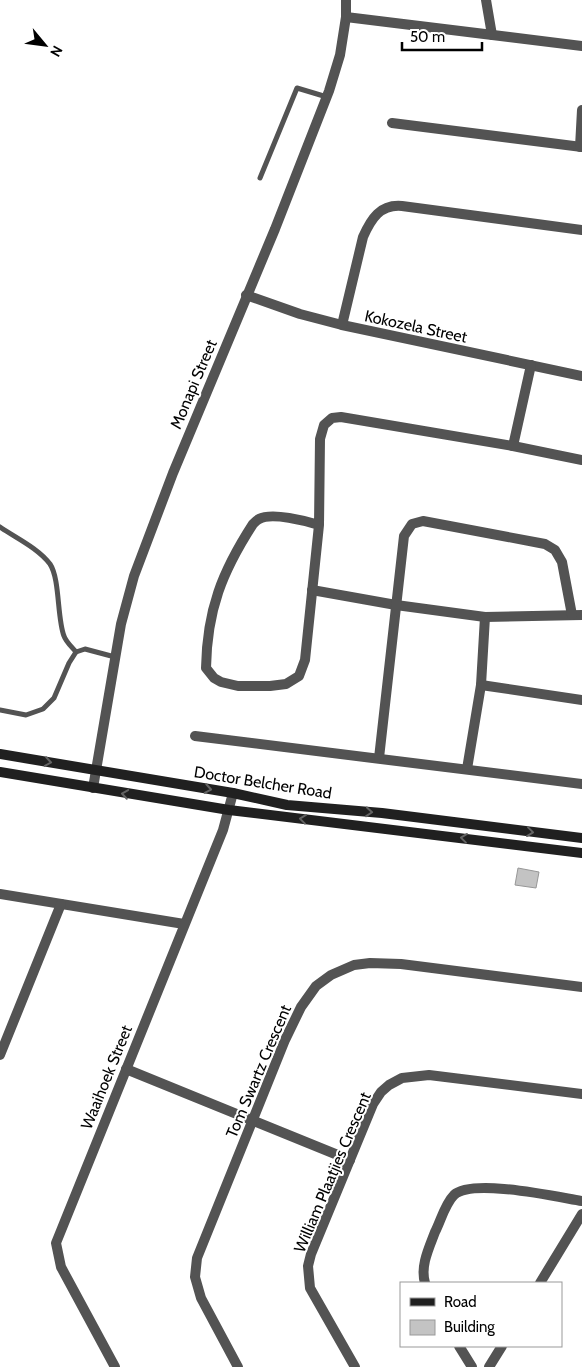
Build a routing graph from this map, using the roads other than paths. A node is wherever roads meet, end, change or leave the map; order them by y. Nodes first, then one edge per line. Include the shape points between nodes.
1 (346, 0) edge
2 (486, 0) edge
3 (346, 17) junction
4 (492, 35) junction
5 (582, 46) edge
6 (327, 97) junction
7 (582, 110) edge
8 (392, 123) dead end
9 (581, 147) edge
10 (260, 178) dead end
11 (582, 230) edge
12 (246, 296) junction
13 (342, 325) junction
14 (530, 365) junction
15 (582, 376) edge
16 (513, 446) junction
17 (582, 460) edge
18 (319, 525) junction
19 (0, 527) edge
20 (312, 590) junction
21 (396, 605) junction
22 (577, 615) edge
23 (485, 617) junction
24 (76, 652) junction
25 (116, 657) junction
26 (481, 685) junction
27 (582, 700) edge
28 (0, 710) edge
29 (195, 736) dead end
30 (0, 754) edge
31 (379, 758) junction
32 (95, 770) junction
33 (467, 770) junction
34 (0, 772) edge
35 (582, 784) edge
36 (93, 788) junction
37 (233, 793) junction
38 (229, 810) junction
39 (582, 838) edge
40 (582, 853) edge
41 (0, 894) edge
42 (61, 904) junction
43 (184, 924) junction
44 (582, 987) edge
45 (0, 1055) edge
46 (126, 1069) junction
47 (582, 1094) edge
48 (253, 1120) junction
49 (350, 1160) junction
50 (582, 1201) edge
51 (582, 1214) edge
52 (425, 1282) edge
53 (541, 1282) edge
54 (460, 1347) edge
55 (501, 1347) edge
56 (115, 1367) edge
57 (238, 1367) edge
58 (355, 1367) edge
59 (472, 1367) edge
60 (489, 1367) edge

1 - 3 street, Monapi Street
2 - 4 street
3 - 4 street
3 - 6 street, Monapi Street via 340,55
4 - 5 street
6 - 10 lane via 297,88
6 - 12 street, Monapi Street
7 - 9 street
8 - 9 street
11 - 13 street via 402,206 387,207 368,225 363,238
12 - 13 street, Kokozela Street
12 - 25 street, Monapi Street via 134,576
13 - 14 street, Kokozela Street
14 - 15 street, Kokozela Street
14 - 16 street
16 - 17 street
16 - 18 street via 332,418 324,425 320,439
18 - 20 street
18 - 20 street via 274,517 260,518 253,524 219,587 212,609 206,668 214,678 238,686 270,686 286,684 299,676 305,660
19 - 24 lane via 41,554 51,566 62,630
20 - 21 street
21 - 22 street via 404,536 412,524 423,521 545,544 555,550 562,562
21 - 23 street
21 - 31 street
22 - 23 street
23 - 26 street
24 - 25 lane via 85,649
24 - 28 lane via 54,698 43,709 26,715
25 - 32 street, Monapi Street
26 - 27 street
26 - 33 street
29 - 31 street
30 -> 32 main road, Doctor Belcher Road
31 - 33 street
32 - 36 street, Monapi Street
32 -> 37 main road, Doctor Belcher Road
33 - 35 street
34 - 36 main road, Doctor Belcher Road
38 -> 36 main road, Doctor Belcher Road
37 - 38 street, Waaihoek Street
37 -> 39 main road, Doctor Belcher Road via 287,805 382,813
40 -> 38 main road, Doctor Belcher Road
38 - 43 street, Waaihoek Street
41 - 42 street
42 - 43 street
42 - 45 street
43 - 46 street, Waaihoek Street
44 - 48 street, Tom Swartz Crescent via 401,964 370,963 342,969 323,979 308,994 285,1040
46 - 48 street
46 - 56 street, Waaihoek Street via 56,1243 61,1268
47 - 49 street, William Plaatjies Crescent via 428,1075 402,1078 381,1092
48 - 49 street
48 - 57 street, Tom Swartz Crescent via 197,1258 195,1277 201,1298
49 - 58 street, William Plaatjies Crescent via 311,1254 308,1276 316,1300
50 - 52 street via 488,1187 465,1189 455,1194 448,1203 424,1264
51 - 53 street
54 - 59 street
55 - 60 street

